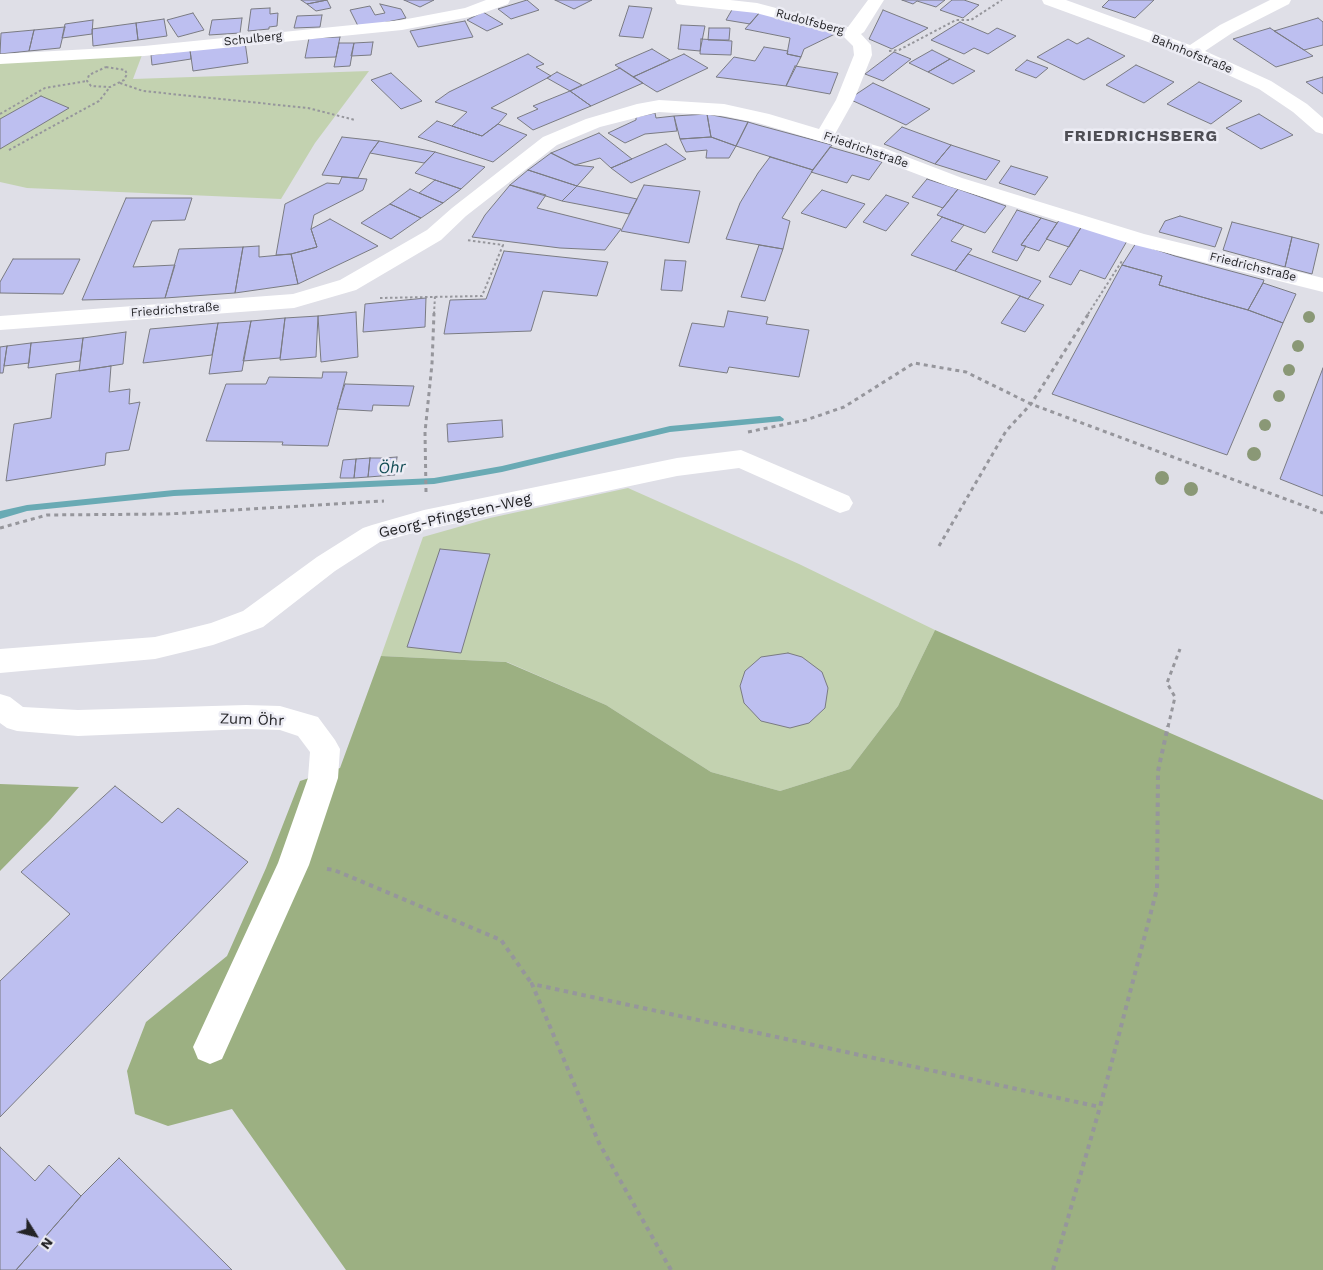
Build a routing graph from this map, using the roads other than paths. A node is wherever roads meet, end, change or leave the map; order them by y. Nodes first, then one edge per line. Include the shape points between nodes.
1 (502, 0) edge
2 (683, 0) edge
3 (876, 0) edge
4 (1050, 0) edge
5 (1283, 0) edge
6 (850, 33) junction
7 (1192, 52) junction
8 (0, 58) edge
9 (1323, 128) edge
10 (825, 136) junction
11 (1323, 285) edge
12 (0, 323) edge
13 (840, 503) dead end
14 (0, 661) edge
15 (0, 706) edge
16 (210, 1047) dead end

1 - 8 street, Schulberg via 469,12 402,25 144,51
2 - 6 street, Rudolfsberg via 757,8
3 - 6 street via 858,28
4 - 7 street, Bahnhofstraße
5 - 7 street via 1226,29
6 - 10 street, Rudolfsberg via 862,45 864,55
7 - 9 street, Bahnhofstraße via 1265,85
10 - 11 street, Friedrichstraße via 955,182 1138,239
10 - 12 street, Friedrichstraße via 724,110 682,106 637,110 550,141 459,212 434,236 348,285 294,301
13 - 14 street, Georg-Pfingsten-Weg via 741,459 677,467 424,520 372,535 326,564 253,619 212,634 155,648
15 - 16 street, Zum Öhr via 17,719 78,723 280,718 308,726 325,749 323,778 293,865

